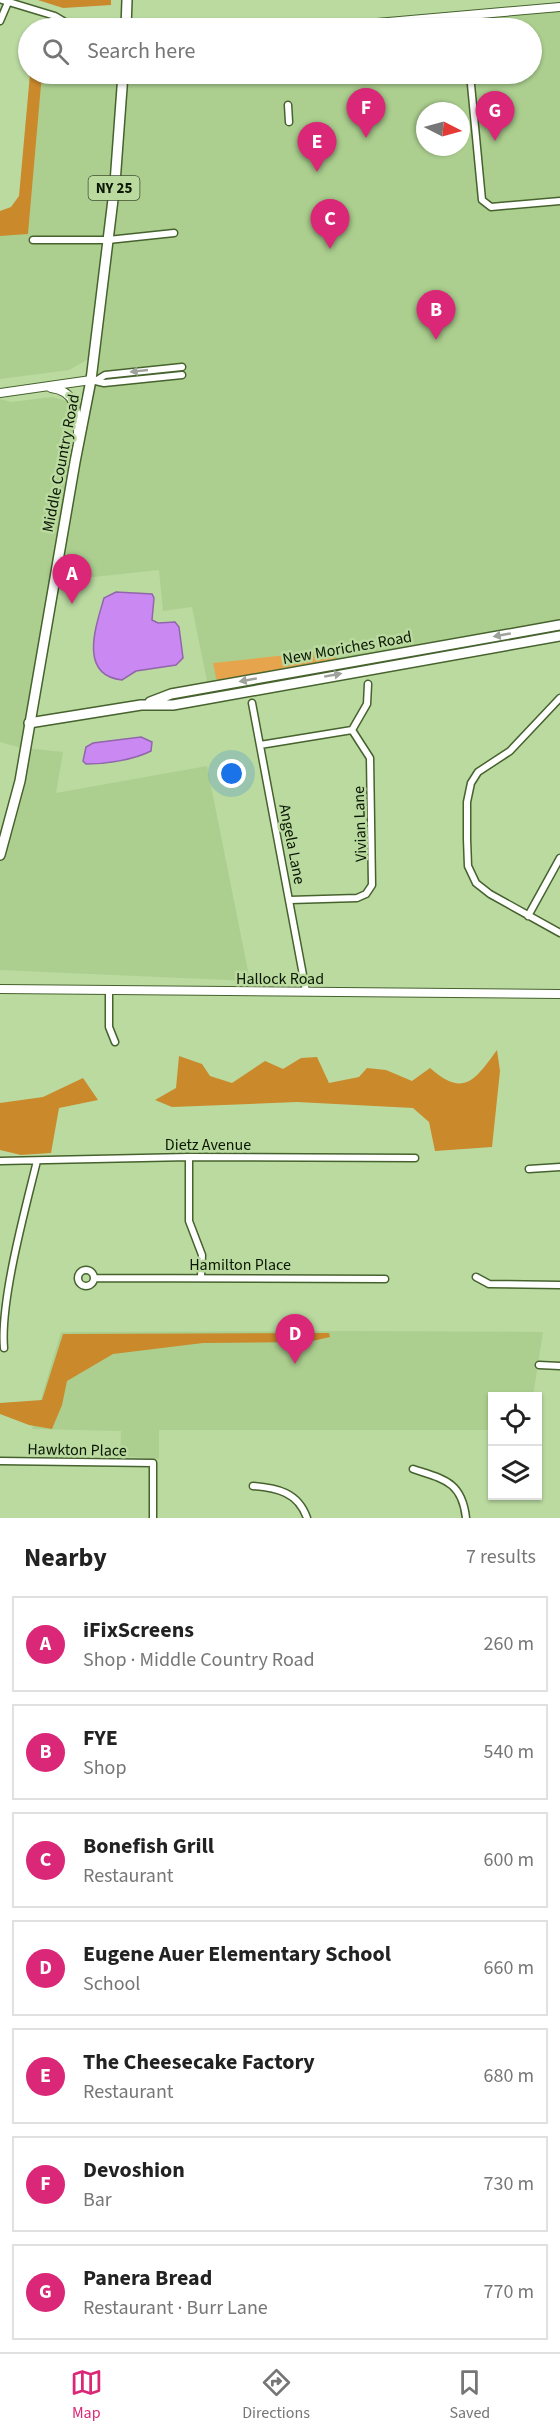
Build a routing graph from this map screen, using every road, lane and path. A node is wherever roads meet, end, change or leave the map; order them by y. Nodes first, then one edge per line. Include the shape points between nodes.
1 (2, 0) edge
2 (9, 0) edge
3 (127, 0) edge
4 (560, 7) edge
5 (464, 16) joint
6 (58, 18) edge
7 (126, 18) edge
8 (440, 18) edge
9 (0, 21) edge
10 (122, 84) edge
11 (471, 84) edge
12 (288, 105) dead end
13 (289, 122) dead end
14 (560, 201) edge
15 (174, 233) dead end
16 (33, 240) dead end
17 (108, 240) junction
18 (182, 367) dead end
19 (182, 375) dead end
20 (94, 380) junction
21 (47, 387) junction
22 (0, 393) edge
23 (79, 443) junction
24 (560, 625) edge
25 (560, 636) edge
26 (368, 684) dead end
27 (560, 698) edge
28 (252, 703) dead end
29 (141, 705) junction
30 (29, 723) junction
31 (352, 730) junction
32 (260, 745) junction
33 (0, 855) edge
34 (560, 858) edge
35 (290, 900) junction
36 (528, 916) junction
37 (560, 933) edge
38 (0, 990) edge
39 (306, 991) junction
40 (109, 993) junction
41 (560, 994) edge
42 (115, 1042) dead end
43 (189, 1157) junction
44 (415, 1158) dead end
45 (0, 1161) edge
46 (37, 1161) junction
47 (560, 1167) edge
48 (529, 1169) dead end
49 (201, 1276) junction
50 (476, 1277) dead end
51 (94, 1278) dead end
52 (385, 1279) dead end
53 (560, 1285) edge
54 (4, 1348) dead end
55 (539, 1365) dead end
56 (560, 1366) edge
57 (0, 1461) edge
58 (413, 1469) dead end
59 (253, 1486) dead end
60 (153, 1518) edge
61 (307, 1518) edge
62 (466, 1518) edge

1 - 2 street
2 - 6 street
2 - 9 street
3 - 7 main road
4 - 5 street
5 - 8 street
10 - 17 main road, Middle Country Road / NY 25
11 - 14 street via 482,200 492,207
12 - 13 street
15 - 17 street
16 - 17 street
17 - 20 main road, Middle Country Road / NY 25
18 -> 20 street via 105,375
19 - 20 street via 104,383
20 - 21 street
20 - 23 main road, Middle Country Road / NY 25
21 - 22 street
21 - 23 street via 58,389 74,401
23 - 30 main road, Middle Country Road / NY 25
24 -> 29 main road, New Moriches Road via 171,694
29 -> 25 main road, New Moriches Road via 173,705
26 - 31 street via 368,704
27 - 36 street via 510,751 478,772 467,802 468,866 476,883
28 - 32 street, Angela Lane
29 - 30 main road, New Moriches Road
30 - 33 main road, Middle Country Road / NY 25 via 16,800
31 - 32 street
31 - 35 street, Vivian Lane via 370,758 372,885 357,898
32 - 35 street, Angela Lane
34 - 36 street
35 - 39 street, Angela Lane
36 - 37 street
38 - 40 street, Hallock Road
39 - 40 street, Hallock Road
39 - 41 street, Hallock Road
40 - 42 street via 109,1027
43 - 44 street, Dietz Avenue
43 - 46 street, Dietz Avenue
43 - 49 street via 189,1221 202,1255
45 - 46 street, Dietz Avenue
46 - 54 street via 3,1306
47 - 48 street
49 - 51 street, Hamilton Place
49 - 52 street, Hamilton Place
50 - 53 street via 489,1284
55 - 56 street
57 - 60 street, Hawkton Place via 153,1463
58 - 62 street via 441,1477 455,1487
59 - 61 street via 278,1488 292,1496

